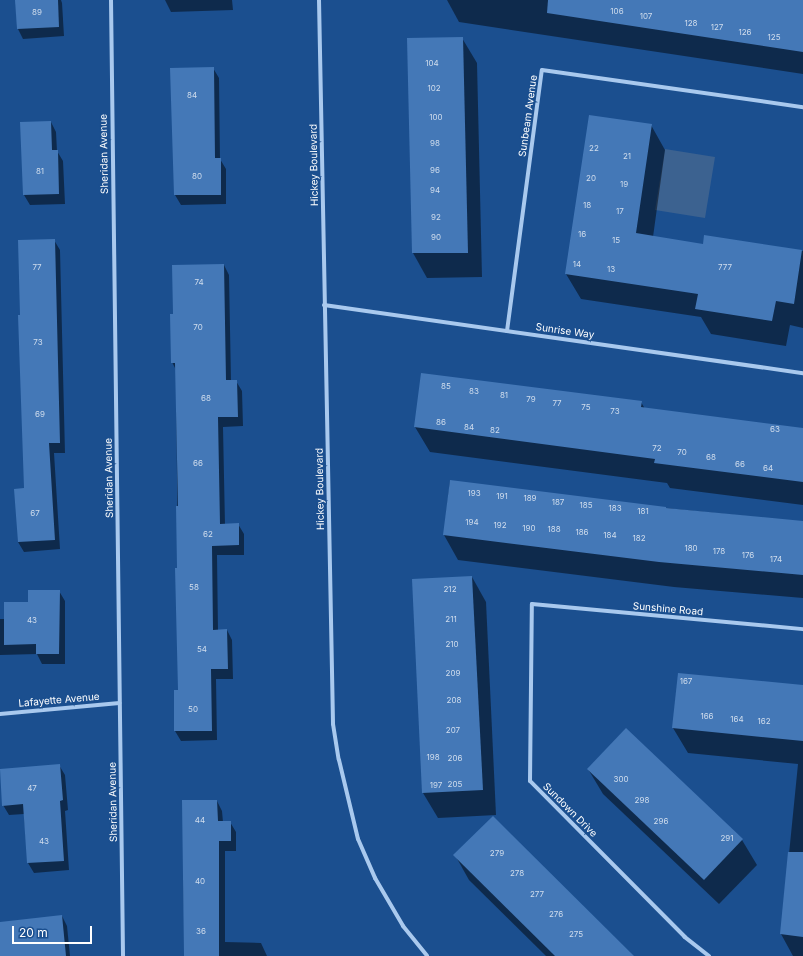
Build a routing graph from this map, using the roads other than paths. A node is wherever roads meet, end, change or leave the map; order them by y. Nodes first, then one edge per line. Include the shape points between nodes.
1 (110, 0) edge
2 (319, 0) edge
3 (803, 107) edge
4 (324, 305) junction
5 (507, 331) junction
6 (803, 373) edge
7 (532, 604) joint
8 (803, 629) edge
9 (119, 702) junction
10 (0, 714) edge
11 (123, 956) edge
12 (427, 956) edge
13 (709, 956) edge

1 - 9 street, Sheridan Avenue
2 - 4 street, Hickey Boulevard
3 - 5 street, Sunbeam Avenue via 542,70
4 - 5 street, Sunrise Way
4 - 12 street, Hickey Boulevard via 334,731 358,839 375,878 403,926
5 - 6 street, Sunrise Way
7 - 8 street, Sunshine Road
7 - 13 street, Sundown Drive via 530,781 685,937
9 - 10 street, Lafayette Avenue
9 - 11 street, Sheridan Avenue

